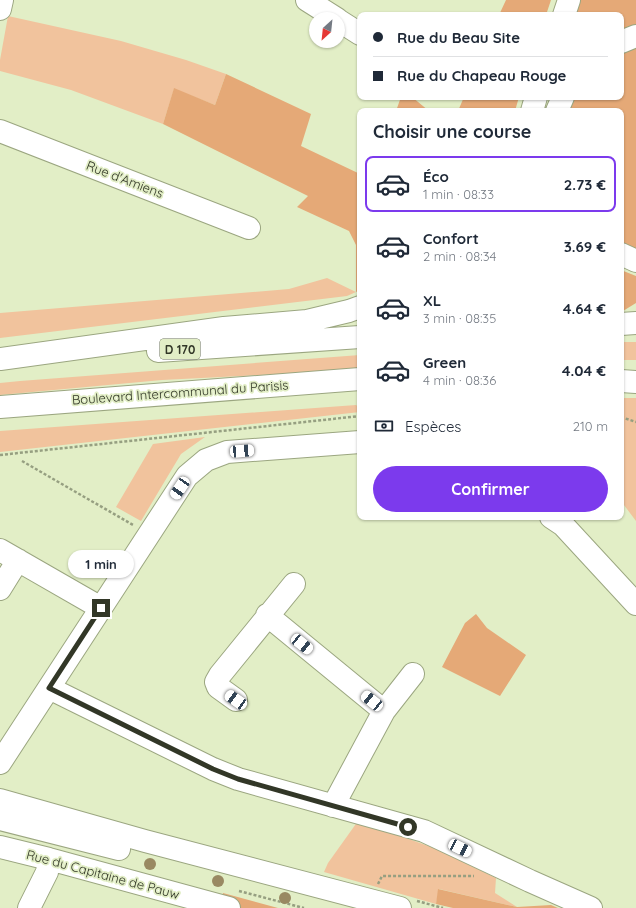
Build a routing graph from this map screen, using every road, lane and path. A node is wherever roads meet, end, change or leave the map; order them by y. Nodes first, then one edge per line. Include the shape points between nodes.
1 (2, 0) edge
2 (307, 0) edge
3 (569, 0) edge
4 (0, 9) edge
5 (327, 12) edge
6 (565, 12) edge
7 (345, 24) edge
8 (357, 32) edge
9 (636, 36) edge
10 (624, 41) edge
11 (0, 131) edge
12 (249, 228) dead end
13 (624, 255) edge
14 (636, 260) edge
15 (357, 308) edge
16 (624, 324) edge
17 (636, 324) edge
18 (624, 329) edge
19 (636, 329) edge
20 (357, 337) edge
21 (0, 359) edge
22 (0, 363) edge
23 (624, 368) edge
24 (636, 368) edge
25 (357, 379) edge
26 (624, 381) edge
27 (636, 382) edge
28 (357, 383) edge
29 (288, 384) junction
30 (0, 407) edge
31 (357, 416) edge
32 (624, 418) edge
33 (636, 422) edge
34 (357, 442) edge
35 (0, 455) edge
36 (22, 461) dead end
37 (556, 520) edge
38 (149, 534) junction
39 (9, 555) edge
40 (294, 584) dead end
41 (0, 589) edge
42 (636, 604) edge
43 (101, 608) junction
44 (267, 615) junction
45 (413, 674) dead end
46 (49, 688) junction
47 (236, 700) dead end
48 (384, 711) junction
49 (0, 763) edge
50 (0, 800) edge
51 (333, 806) junction
52 (0, 819) edge
53 (0, 847) edge
54 (49, 859) junction
55 (500, 867) junction
56 (375, 890) dead end
57 (29, 908) edge
58 (229, 908) edge
59 (349, 908) edge
60 (400, 908) edge
61 (591, 908) edge

1 - 4 main road
2 - 5 main road
3 - 6 main road
7 - 8 main road
9 - 10 main road
11 - 12 main road, Rue d'Amiens
13 - 14 main road
15 - 21 main road via 307,320 224,328
16 - 17 main road
18 - 19 main road
20 - 22 main road, D 170
23 - 24 main road
25 - 29 main road, Boulevard Intercommunal du Parisis
26 - 27 main road
28 - 29 main road
29 - 30 main road, Boulevard Intercommunal du Parisis
31 - 35 path
32 - 33 path
34 - 38 main road via 227,452 206,460 188,476
36 - 38 path
37 - 42 main road
38 - 43 main road
39 - 41 main road
39 - 43 main road
40 - 44 main road
43 - 46 main road
44 - 47 main road via 216,682 218,687
44 - 48 main road
45 - 48 main road
46 - 49 main road
46 - 51 main road via 213,769 238,779
48 - 51 main road
50 - 60 main road
51 - 55 main road via 424,831
52 - 59 main road
53 - 54 main road, Rue du Capitaine de Pauw
54 - 57 main road via 47,872
54 - 58 main road, Rue du Capitaine de Pauw
55 - 56 path via 495,876 382,876
55 - 61 main road

